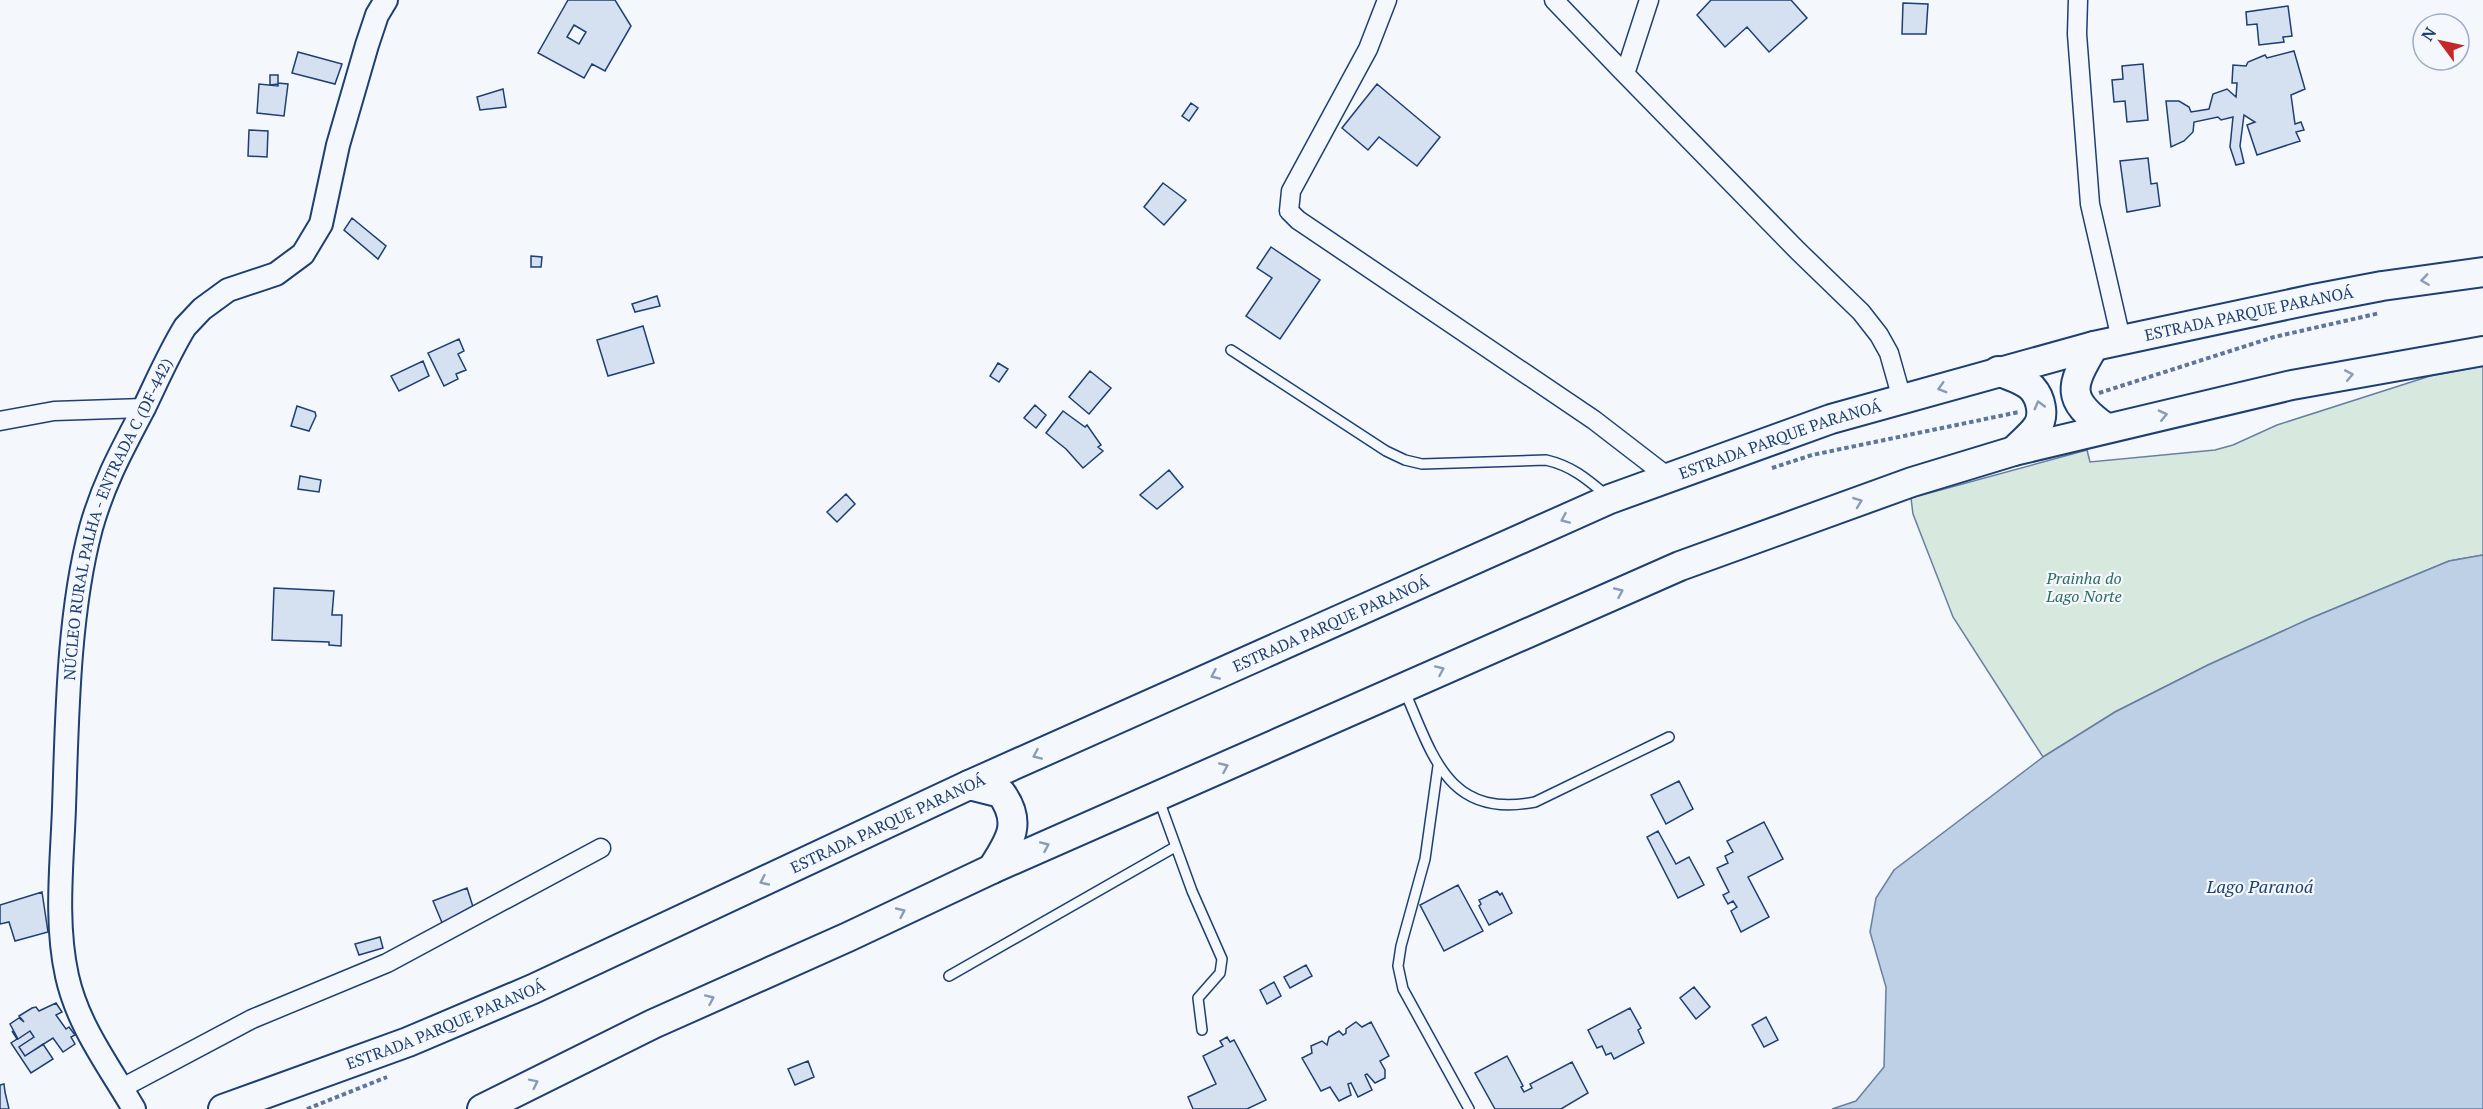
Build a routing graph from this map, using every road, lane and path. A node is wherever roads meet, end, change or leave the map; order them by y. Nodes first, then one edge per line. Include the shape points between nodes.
1 (386, 0) edge
2 (1387, 0) edge
3 (1554, 0) edge
4 (1649, 0) edge
5 (2078, 0) edge
6 (1625, 74) junction
7 (2483, 272) edge
8 (2384, 312) dead end
9 (2121, 339) junction
10 (2094, 346) junction
11 (1231, 350) dead end
12 (2483, 351) edge
13 (1998, 371) junction
14 (1902, 399) junction
15 (2078, 400) junction
16 (144, 408) junction
17 (2040, 408) junction
18 (0, 421) edge
19 (2106, 428) junction
20 (2014, 451) junction
21 (1768, 470) dead end
22 (1668, 477) junction
23 (1610, 499) junction
24 (1403, 687) junction
25 (1669, 737) dead end
26 (1438, 766) junction
27 (969, 785) junction
28 (1158, 797) junction
29 (1175, 847) junction
30 (601, 848) dead end
31 (992, 869) junction
32 (949, 976) dead end
33 (1202, 1030) dead end
34 (390, 1076) dead end
35 (122, 1088) junction
36 (134, 1109) edge
37 (223, 1109) edge
38 (307, 1109) edge
39 (482, 1109) edge
40 (1469, 1109) edge

1 - 16 street, NÚCLEO RURAL PALHA - ENTRADA C (DF-442) via 367,45 338,144 321,224 303,254 276,274 228,291 202,309 185,327
2 - 22 street via 1368,49 1291,191 1289,211 1594,420
3 - 6 street
4 - 6 street
5 - 9 street via 2089,196
6 - 14 street via 1861,312 1889,353
7 -> 9 main road, ESTRADA PARQUE PARANOÁ via 2360,290
8 - 15 path via 2274,337
9 - 10 main road, ESTRADA PARQUE PARANOÁ
10 - 13 main road, ESTRADA PARQUE PARANOÁ
10 - 15 main road via 2079,371 2075,391
11 - 23 lane via 1405,460 1422,464 1546,460 1578,471
19 -> 12 main road via 2292,385
13 -> 14 main road, ESTRADA PARQUE PARANOÁ
17 -> 13 main road via 2032,388
14 - 22 main road, ESTRADA PARQUE PARANOÁ via 1831,419
15 - 19 main road via 2085,413
16 - 18 street via 54,411
16 - 35 street, NÚCLEO RURAL PALHA - ENTRADA C (DF-442) via 108,475 80,579 73,630 62,852 61,935 67,977 93,1044
17 - 20 main road via 2038,426
17 - 21 path via 1812,455
19 - 20 main road
24 -> 20 main road via 1680,566 1912,482
22 - 23 main road, ESTRADA PARQUE PARANOÁ
23 -> 27 main road, ESTRADA PARQUE PARANOÁ
24 - 26 lane
28 -> 24 main road
25 - 26 lane via 1535,802 1513,806 1486,802 1447,778
26 - 40 lane via 1425,859 1398,966 1403,989
27 - 31 main road via 1001,793 1012,807 1008,844
27 -> 37 main road, ESTRADA PARQUE PARANOÁ via 533,989 408,1042
28 - 29 lane
31 -> 28 main road
29 - 32 lane
29 - 33 lane via 1222,959 1220,973 1198,998
30 - 35 street via 387,963 252,1019
39 -> 31 main road via 653,1024
34 - 38 path
35 - 36 street, NÚCLEO RURAL PALHA - ENTRADA C (DF-442)

